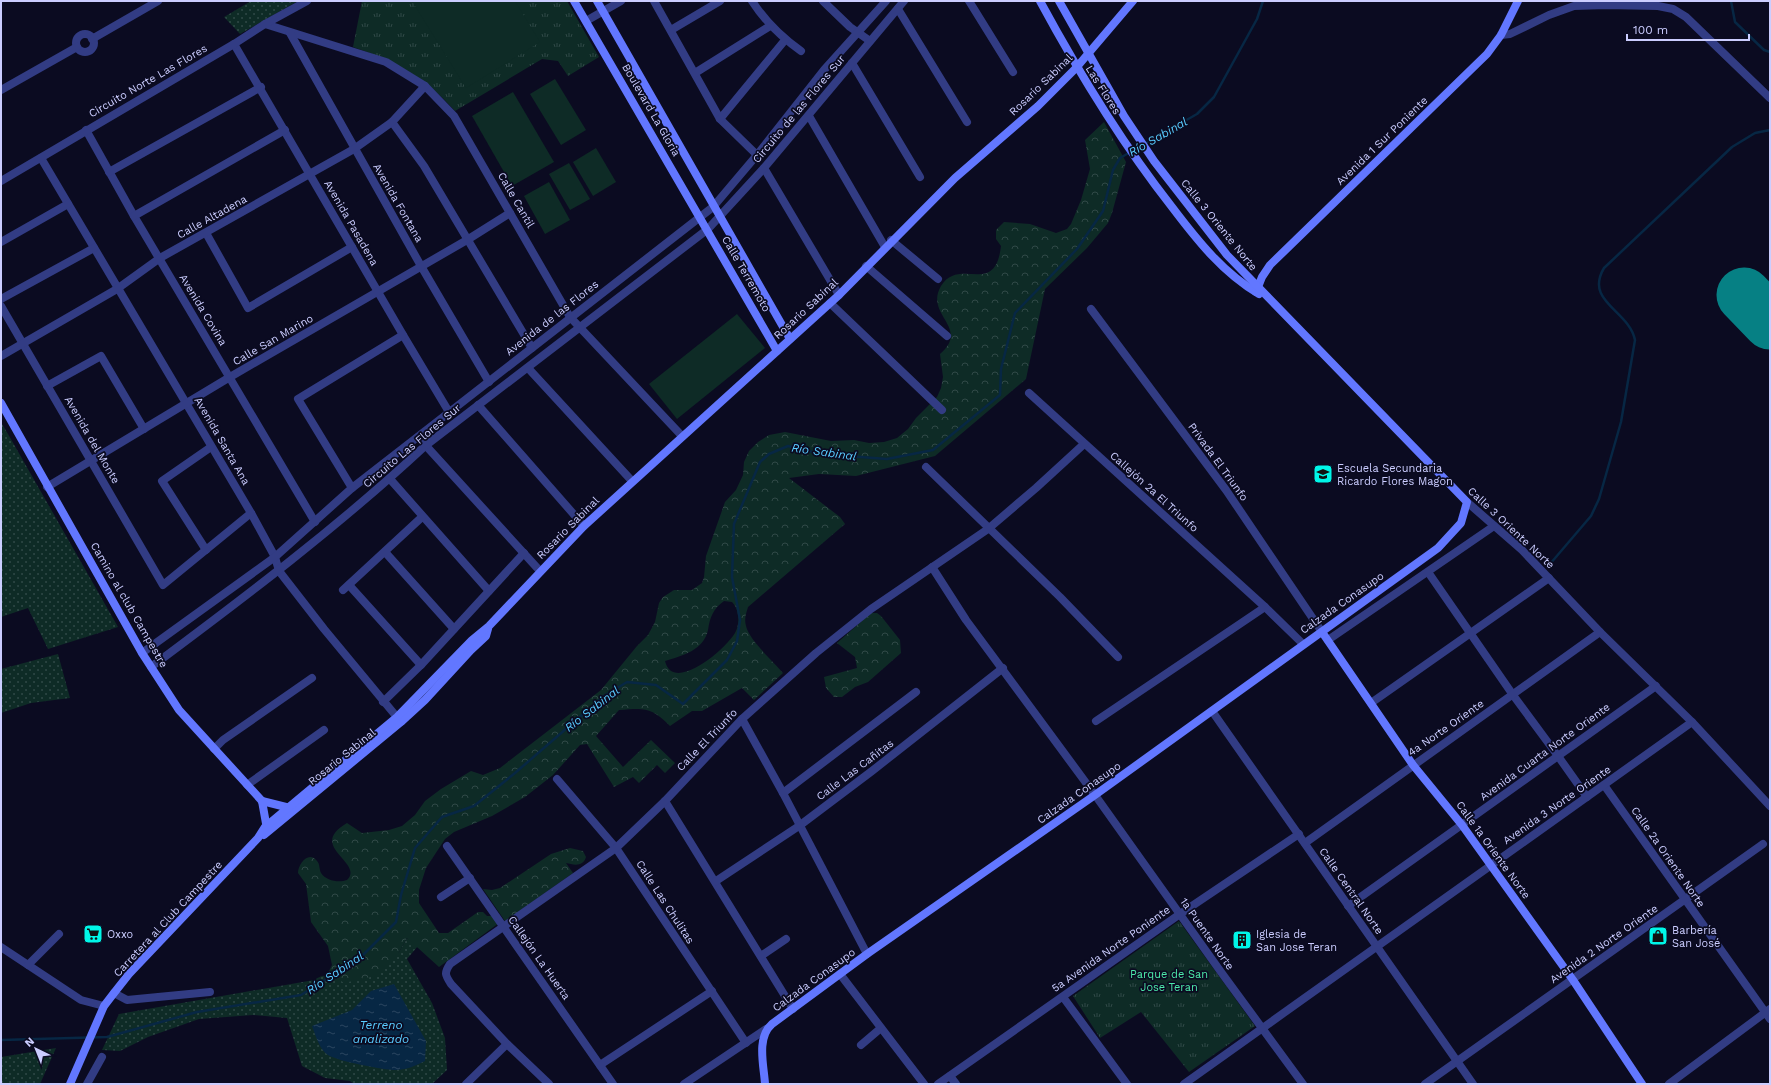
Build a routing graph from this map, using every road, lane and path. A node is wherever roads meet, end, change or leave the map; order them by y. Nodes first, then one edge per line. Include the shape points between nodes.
1 (158, 1) edge
2 (307, 1) edge
3 (574, 1) edge
4 (597, 1) edge
5 (621, 1) edge
6 (654, 1) edge
7 (720, 1) edge
8 (752, 1) edge
9 (823, 1) edge
10 (886, 1) edge
11 (904, 1) edge
12 (969, 1) edge
13 (1040, 1) edge
14 (1059, 1) edge
15 (1133, 1) edge
16 (1518, 1) edge
17 (898, 9) junction
18 (603, 11) junction
19 (586, 21) junction
20 (265, 24) junction
21 (770, 26) junction
22 (671, 30) junction
23 (858, 32) junction
24 (290, 33) junction
25 (1501, 35) junction
26 (785, 40) junction
27 (870, 41) junction
28 (234, 44) junction
29 (801, 51) dead end
30 (1088, 54) junction
31 (852, 64) junction
32 (1076, 68) junction
33 (1013, 72) dead end
34 (695, 73) junction
35 (425, 86) junction
36 (261, 88) junction
37 (1, 90) edge
38 (1770, 98) edge
39 (809, 116) junction
40 (720, 119) junction
41 (392, 122) junction
42 (967, 122) dead end
43 (86, 130) junction
44 (285, 130) junction
45 (354, 149) junction
46 (757, 155) junction
47 (41, 158) junction
48 (764, 168) junction
49 (1142, 170) joint
50 (109, 172) junction
51 (311, 174) junction
52 (920, 177) dead end
53 (1, 181) edge
54 (68, 204) junction
55 (713, 207) junction
56 (510, 213) junction
57 (134, 216) junction
58 (700, 217) junction
59 (720, 218) junction
60 (1205, 228) junction
61 (708, 229) junction
62 (206, 233) junction
63 (1196, 237) junction
64 (467, 240) junction
65 (1, 242) edge
66 (888, 243) junction
67 (352, 247) junction
68 (94, 248) junction
69 (160, 258) junction
70 (421, 266) junction
71 (866, 266) junction
72 (938, 280) dead end
73 (117, 289) junction
74 (1257, 290) junction
75 (379, 291) junction
76 (839, 295) junction
77 (1, 299) edge
78 (830, 303) junction
79 (1, 306) edge
80 (1091, 309) dead end
81 (570, 317) junction
82 (581, 327) junction
83 (403, 335) junction
84 (947, 336) dead end
85 (790, 339) junction
86 (23, 343) junction
87 (532, 348) junction
88 (778, 351) junction
89 (1, 356) edge
90 (528, 368) junction
91 (230, 377) junction
92 (489, 382) junction
93 (47, 386) junction
94 (1029, 393) dead end
95 (1, 402) edge
96 (187, 403) junction
97 (478, 405) junction
98 (942, 410) dead end
99 (449, 412) junction
100 (144, 429) junction
101 (682, 436) junction
102 (418, 437) junction
103 (1084, 444) junction
104 (425, 446) junction
105 (211, 447) junction
106 (91, 460) junction
107 (926, 467) dead end
108 (390, 479) junction
109 (632, 481) junction
110 (47, 486) junction
111 (352, 488) junction
112 (1467, 502) junction
113 (251, 512) junction
114 (422, 517) junction
115 (315, 522) junction
116 (584, 526) junction
117 (1494, 526) junction
118 (988, 529) junction
119 (206, 550) junction
120 (385, 552) junction
121 (524, 553) junction
122 (275, 557) junction
123 (932, 567) junction
124 (279, 571) junction
125 (540, 571) junction
126 (1428, 572) junction
127 (1549, 578) junction
128 (489, 591) junction
129 (1265, 607) junction
130 (454, 629) junction
131 (1322, 632) junction
132 (1600, 632) junction
133 (1471, 633) junction
134 (1328, 640) junction
135 (1303, 644) junction
136 (142, 653) junction
137 (1118, 657) dead end
138 (421, 665) junction
139 (151, 667) junction
140 (1003, 668) junction
141 (312, 678) dead end
142 (1656, 686) junction
143 (916, 692) dead end
144 (1513, 695) junction
145 (383, 702) junction
146 (1371, 703) junction
147 (1212, 711) junction
148 (742, 719) junction
149 (399, 720) junction
150 (1096, 721) dead end
151 (1692, 722) junction
152 (324, 730) dead end
153 (214, 749) junction
154 (1558, 756) junction
155 (1413, 765) junction
156 (557, 779) dead end
157 (247, 785) junction
158 (1604, 785) junction
159 (783, 792) junction
160 (1095, 795) junction
161 (1587, 797) junction
162 (665, 801) junction
163 (262, 802) junction
164 (1770, 806) edge
165 (290, 809) junction
166 (1462, 825) junction
167 (799, 826) junction
168 (267, 829) junction
169 (1299, 834) junction
170 (1305, 843) junction
171 (1763, 844) dead end
172 (447, 846) dead end
173 (616, 848) junction
174 (1491, 865) junction
175 (470, 878) junction
176 (716, 881) junction
177 (441, 897) dead end
178 (1685, 900) junction
179 (1348, 906) junction
180 (1180, 914) junction
181 (505, 927) junction
182 (59, 934) dead end
183 (786, 939) dead end
184 (1, 947) edge
185 (1376, 947) junction
186 (867, 954) junction
187 (761, 956) junction
188 (28, 965) junction
189 (840, 974) junction
190 (1573, 980) junction
191 (712, 991) junction
192 (210, 992) dead end
193 (114, 993) junction
194 (1063, 997) junction
195 (104, 1006) junction
196 (793, 1009) junction
197 (1768, 1014) edge
198 (881, 1028) junction
199 (1263, 1028) junction
200 (766, 1029) junction
201 (746, 1043) junction
202 (507, 1044) junction
203 (860, 1045) dead end
204 (102, 1057) dead end
205 (1457, 1061) junction
206 (600, 1065) junction
207 (950, 1076) junction
208 (70, 1084) edge
209 (87, 1084) edge
210 (466, 1084) edge
211 (549, 1084) edge
212 (613, 1084) edge
213 (684, 1084) edge
214 (765, 1084) edge
215 (924, 1084) edge
216 (938, 1084) edge
217 (956, 1084) edge
218 (1127, 1084) edge
219 (1184, 1084) edge
220 (1303, 1084) edge
221 (1425, 1084) edge
222 (1473, 1084) edge
223 (1642, 1084) edge
224 (1668, 1084) edge

1 - 37 street via 92,39 88,35 79,36 77,47
2 - 20 street, Circuito Norte Las Flores
3 - 19 street, Boulevard La Gloria
4 - 18 street, Boulevard La Gloria
5 - 18 street
6 - 22 street
7 - 22 street
8 - 21 street
9 - 23 street
10 - 23 street
11 - 17 street, Circuito de las Flores Sur
12 - 33 street
13 - 32 street, Las Flores
14 - 30 street, Calle 3 Oriente Norte
15 - 30 street, Rosario Sabinal
16 - 25 street, Avenida 1 Sur Poniente
17 - 27 street, Circuito de las Flores Sur
17 - 42 street
18 - 19 street
18 - 55 street, Boulevard La Gloria
19 - 58 street, Boulevard La Gloria
20 - 24 street, Calle Cantil
20 - 28 street, Circuito Norte Las Flores
21 - 26 street
21 - 34 street
22 - 34 street
23 - 27 street
23 - 46 street via 824,70
24 - 35 street, Calle Cantil via 386,62
24 - 45 street, Avenida Fontana
25 - 38 street via 1510,34 1574,6 1628,5 1673,9 1686,17
25 - 74 street, Avenida 1 Sur Poniente via 1482,59 1270,265
26 - 29 street
26 - 40 street
27 - 31 street, Circuito de las Flores Sur
28 - 36 street, Avenida Pasadena
28 - 43 street, Circuito Norte Las Flores
30 - 32 street, Rosario Sabinal
30 - 60 street, Calle 3 Oriente Norte via 1154,161
31 - 39 street, Circuito de las Flores Sur
31 - 52 street
32 - 49 street, Las Flores
32 - 66 street, Rosario Sabinal
34 - 40 street
35 - 41 street, Calle Altadena
35 - 56 street, Calle Cantil via 454,116
36 - 44 street, Avenida Pasadena
36 - 50 street
39 - 48 street, Circuito de las Flores Sur
39 - 66 street
40 - 46 street
41 - 45 street, Calle Altadena
41 - 64 street via 424,166
43 - 47 street, Circuito Norte Las Flores
43 - 50 street, Avenida Covina
44 - 51 street, Avenida Pasadena
44 - 57 street
45 - 51 street, Calle Altadena
45 - 70 street, Avenida Fontana
46 - 55 street
47 - 53 street, Circuito Norte Las Flores
47 - 54 street, Avenida Santa Ana
48 - 59 street, Circuito de las Flores Sur
48 - 76 street
49 - 63 street, Calle 3 Oriente Norte
50 - 57 street, Avenida Covina
51 - 62 street, Calle Altadena
51 - 67 street, Avenida Pasadena
54 - 65 street
54 - 68 street, Avenida Santa Ana
55 - 58 street
55 - 59 street, Boulevard La Gloria
56 - 64 street, Calle San Marino
56 - 81 street, Calle Cantil
57 - 69 street, Avenida Covina
58 - 61 street, Boulevard La Gloria
58 - 81 street, Avenida de las Flores
59 - 61 street, Circuito de las Flores Sur
59 - 85 street, Calle Terremoto
60 - 63 street
60 - 74 street, Calle 3 Oriente Norte
61 - 82 street, Circuito Las Flores Sur
61 - 88 street, Calle Terremoto
62 - 67 street via 248,308
62 - 69 street, Calle Altadena
63 - 74 street, Calle 3 Oriente Norte via 1231,274
64 - 70 street, Calle San Marino
64 - 87 street
66 - 71 street, Rosario Sabinal
66 - 72 street
67 - 75 street, Avenida Pasadena
68 - 73 street, Avenida Santa Ana
68 - 77 street
69 - 73 street, Calle Altadena
69 - 91 street, Avenida Covina
70 - 75 street, Calle San Marino
70 - 92 street, Avenida Fontana
71 - 76 street, Rosario Sabinal
71 - 84 street
73 - 86 street, Calle Altadena
73 - 96 street, Avenida Santa Ana
74 - 112 street, Calle 3 Oriente Norte
75 - 83 street, Avenida Pasadena
75 - 91 street, Calle San Marino
76 - 78 street, Rosario Sabinal
78 - 85 street, Rosario Sabinal
78 - 98 street
79 - 86 street, Avenida del Monte
80 - 131 street, Privada El Triunfo via 1226,490
81 - 82 street, Calle Cantil
81 - 87 street, Avenida de las Flores
82 - 90 street, Circuito Las Flores Sur
82 - 101 street, Calle Cantil
83 - 99 street, Avenida Pasadena
83 - 111 street via 298,399
85 - 88 street, Rosario Sabinal
86 - 89 street, Calle Altadena
86 - 93 street, Avenida del Monte
87 - 92 street, Avenida de las Flores
88 - 101 street, Rosario Sabinal
90 - 97 street, Circuito Las Flores Sur
90 - 109 street
91 - 96 street, Calle San Marino
91 - 115 street, Avenida Covina
92 - 99 street, Avenida de las Flores
93 - 100 street via 101,356
93 - 106 street, Avenida del Monte
94 - 103 street, Callejón 2a El Triunfo
95 - 110 street, Camino al club Campestre
96 - 100 street, Calle San Marino
96 - 105 street, Avenida Santa Ana
97 - 104 street, Circuito Las Flores Sur
97 - 116 street
99 - 102 street, Avenida de las Flores
100 - 106 street, Calle San Marino
101 - 109 street, Rosario Sabinal
102 - 104 street
102 - 111 street, Circuito Las Flores Sur
103 - 118 street, Calle El Triunfo
103 - 129 street, Callejón 2a El Triunfo
104 - 108 street, Circuito Las Flores Sur
104 - 121 street
105 - 113 street, Avenida Santa Ana
105 - 119 street via 162,481
106 - 110 street, Calle San Marino
106 - 119 street, Avenida del Monte via 163,585
107 - 118 street
108 - 114 street
108 - 124 street, Circuito Las Flores Sur
109 - 116 street, Rosario Sabinal
110 - 136 street, Camino al club Campestre
111 - 115 street, Circuito Las Flores Sur
112 - 117 street, Calle 3 Oriente Norte
112 - 131 street, Calzada Conasupo via 1461,523 1438,548
113 - 119 street
113 - 122 street, Avenida Santa Ana
114 - 120 street
114 - 128 street
115 - 122 street, Circuito Las Flores Sur
116 - 125 street, Rosario Sabinal
117 - 126 street
117 - 127 street, Calle 3 Oriente Norte
118 - 123 street, Calle El Triunfo
118 - 137 street via 1060,597
120 - 130 street
120 - 138 street via 346,587
121 - 125 street
121 - 128 street
122 - 124 street, Avenida Santa Ana
122 - 136 street, Circuito Las Flores Sur
123 - 140 street, 1a Puente Norte via 966,620
123 - 148 street, Calle El Triunfo via 871,609 816,653
124 - 139 street, Circuito Las Flores Sur
124 - 145 street, Avenida Santa Ana
125 - 149 street, Rosario Sabinal
126 - 133 street
126 - 134 street
127 - 132 street, Calle 3 Oriente Norte
127 - 133 street
128 - 130 street
129 - 135 street, Callejón 2a El Triunfo
129 - 150 street
130 - 138 street
131 - 134 street, Calle 1a Oriente Norte
131 - 135 street, Calzada Conasupo
132 - 142 street, Calle 3 Oriente Norte
132 - 144 street, 4a Norte Oriente
133 - 144 street
133 - 146 street
134 - 146 street, Calle 1a Oriente Norte
135 - 147 street, Calzada Conasupo
136 - 139 street, Camino al club Campestre
138 - 145 street
139 - 153 street, Camino al club Campestre via 179,710
140 - 160 street, 1a Puente Norte
140 - 167 street, Calle Las Cañitas
141 - 153 street via 223,740
142 - 151 street, Calle 3 Oriente Norte
142 - 154 street, Avenida Cuarta Norte Oriente
143 - 159 street
144 - 154 street
144 - 155 street, 4a Norte Oriente
145 - 149 street, Avenida Santa Ana
146 - 155 street, Calle 1a Oriente Norte
147 - 160 street, Calzada Conasupo
147 - 169 street, Calle Central Norte
148 - 159 street
148 - 162 street, Calle El Triunfo
149 - 165 street, Rosario Sabinal
151 - 158 street, Avenida 3 Norte Oriente
151 - 164 street, Calle 3 Oriente Norte
152 - 157 street
153 - 157 street, Camino al club Campestre
154 - 161 street
154 - 166 street, Avenida Cuarta Norte Oriente
155 - 166 street, Calle 1a Oriente Norte
155 - 170 street, 4a Norte Oriente
156 - 173 street, Calle Las Chulitas
157 - 163 street, Camino al club Campestre
158 - 161 street, Avenida 3 Norte Oriente
158 - 178 street, Calle 2a Oriente Norte
159 - 167 street
160 - 180 street, 1a Puente Norte
160 - 186 street, Calzada Conasupo
161 - 174 street, Avenida 3 Norte Oriente
162 - 173 street, Calle El Triunfo
162 - 176 street
163 - 165 street
163 - 168 street
165 - 168 street, Rosario Sabinal
166 - 174 street, Calle 1a Oriente Norte
166 - 179 street, Avenida Cuarta Norte Oriente
167 - 176 street, Calle Las Cañitas
167 - 186 street
168 - 193 street, Carretera al Club Campestre
169 - 170 street, Calle Central Norte
169 - 180 street, 5a Avenida Norte Poniente
170 - 179 street, Calle Central Norte
171 - 178 street, Avenida 2 Norte Oriente
172 - 175 street, Callejón La Huerta
173 - 181 street, Calle El Triunfo
173 - 191 street, Calle Las Chulitas
174 - 185 street, Avenida 3 Norte Oriente
174 - 190 street, Calle 1a Oriente Norte
175 - 177 street
175 - 181 street, Callejón La Huerta
176 - 187 street
178 - 190 street, Avenida 2 Norte Oriente
178 - 197 street, Calle 2a Oriente Norte
179 - 185 street, Calle Central Norte
180 - 194 street, 5a Avenida Norte Poniente
180 - 199 street, 1a Puente Norte
181 - 202 street, Calle El Triunfo via 450,964 445,975
181 - 206 street, Callejón La Huerta
182 - 188 street
183 - 187 street
184 - 188 street
185 - 199 street, Avenida 3 Norte Oriente
185 - 205 street, Calle Central Norte
186 - 189 street, Calzada Conasupo
187 - 196 street
188 - 195 street via 81,1000
189 - 196 street, Calzada Conasupo
189 - 198 street
190 - 205 street, Avenida 2 Norte Oriente
190 - 223 street, Calle 1a Oriente Norte
191 - 201 street, Calle Las Chulitas
191 - 206 street
192 - 193 street via 127,1000
193 - 195 street, Carretera al Club Campestre
194 - 207 street, 5a Avenida Norte Poniente
194 - 218 street
195 - 208 street, Carretera al Club Campestre
196 - 200 street, Calzada Conasupo
197 - 224 street
198 - 203 street
198 - 215 street
199 - 219 street, Avenida 3 Norte Oriente
199 - 220 street, 1a Puente Norte
200 - 201 street, Calzada Conasupo
200 - 214 street via 762,1047
201 - 213 street, Calzada Conasupo
202 - 210 street
202 - 211 street
204 - 209 street
205 - 221 street, Avenida 2 Norte Oriente
205 - 222 street, Calle Central Norte
206 - 212 street, Callejón La Huerta
207 - 216 street, 5a Avenida Norte Poniente
207 - 217 street

